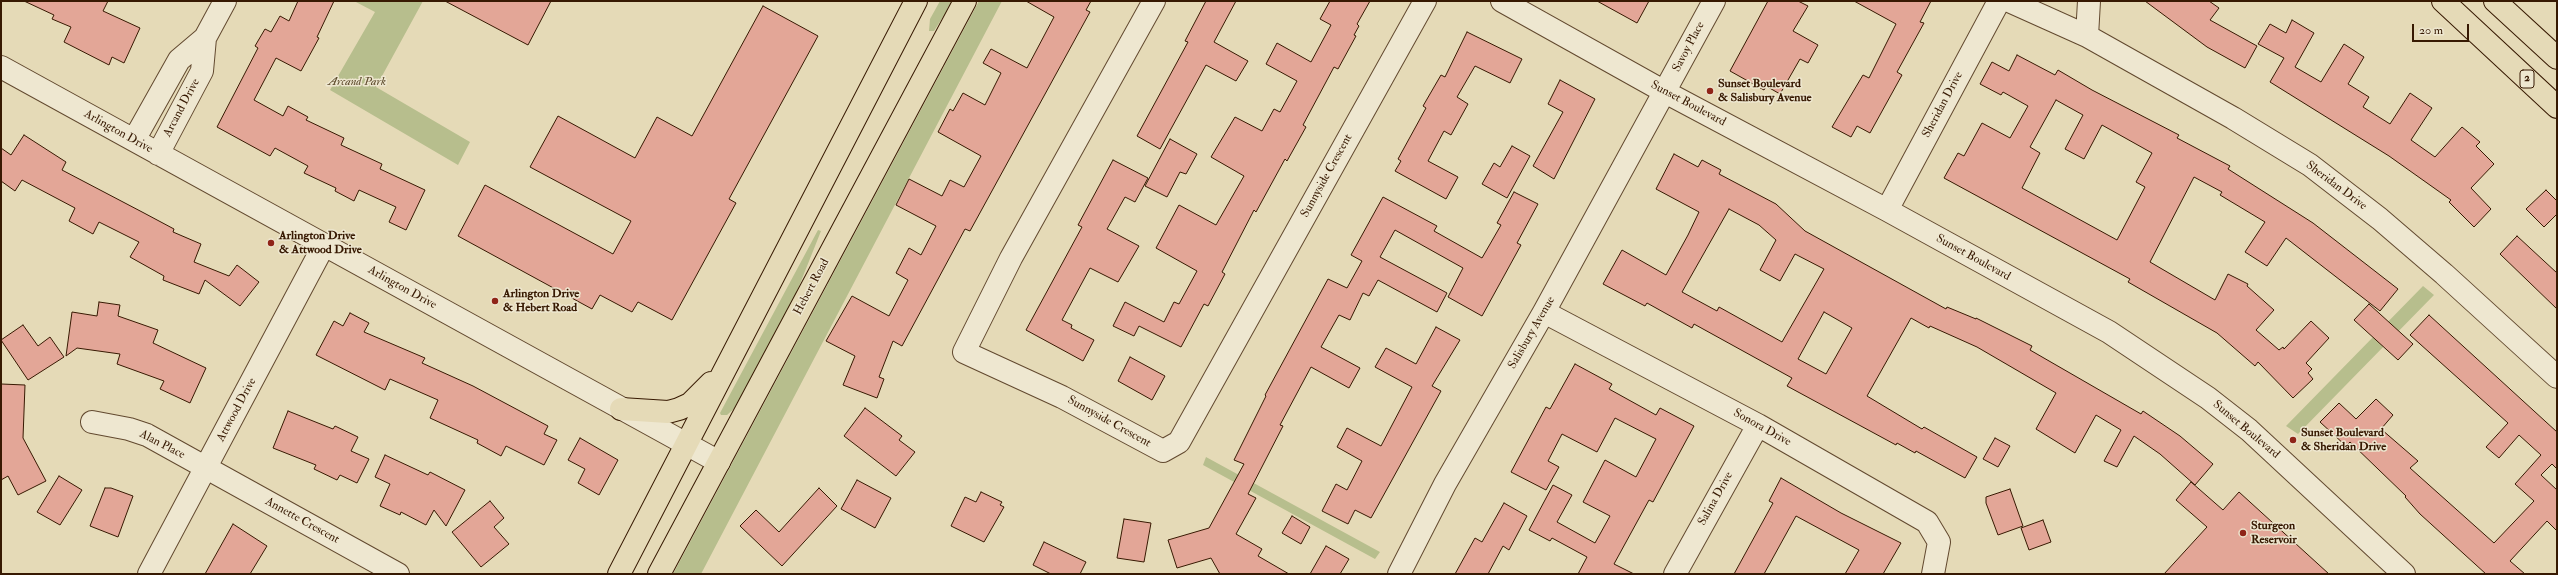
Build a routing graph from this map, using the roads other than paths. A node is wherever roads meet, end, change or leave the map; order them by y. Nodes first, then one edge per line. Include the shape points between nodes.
1 (225, 1) edge
2 (916, 1) edge
3 (965, 1) edge
4 (1154, 1) edge
5 (1425, 1) edge
6 (1502, 1) edge
7 (1714, 1) edge
8 (1999, 1) edge
9 (2009, 1) edge
10 (2089, 1) edge
11 (2442, 1) edge
12 (2495, 1) edge
13 (2087, 36) junction
14 (205, 38) junction
15 (2557, 58) edge
16 (1, 67) edge
17 (1664, 92) junction
18 (2557, 107) edge
19 (134, 140) junction
20 (158, 154) junction
21 (1887, 210) junction
22 (324, 245) junction
23 (1544, 312) junction
24 (730, 361) junction
25 (2557, 376) edge
26 (621, 409) junction
27 (92, 422) dead end
28 (1758, 425) junction
29 (687, 445) junction
30 (719, 462) junction
31 (206, 468) junction
32 (149, 574) edge
33 (398, 574) edge
34 (619, 574) edge
35 (659, 574) edge
36 (1399, 574) edge
37 (1675, 574) edge
38 (1933, 574) edge
39 (2404, 574) edge

1 - 14 street, Arcand Drive
2 - 24 main road
3 - 30 main road, Hebert Road
4 - 5 street, Sunnyside Crescent via 1011,258 964,352 1062,397 1163,451 1179,442
6 - 17 street, Sunset Boulevard
7 - 17 street, Savoy Place
8 - 21 street, Sheridan Drive
9 - 13 street, Sheridan Drive
10 - 13 street
11 - 18 main road, 2
12 - 15 main road
13 - 25 street, Sheridan Drive via 2233,118 2310,165 2380,219
14 - 19 street, Arcand Drive via 179,60
14 - 20 street, Arcand Drive via 202,72
16 - 19 street, Arlington Drive
17 - 21 street, Sunset Boulevard
17 - 23 street, Salisbury Avenue
19 - 20 street, Arlington Drive
20 - 22 street, Arlington Drive
21 - 39 street, Sunset Boulevard via 2109,332 2208,398 2249,430
22 - 26 street, Arlington Drive
22 - 31 street, Attwood Drive
23 - 28 street, Sonora Drive
23 - 36 street, Salisbury Avenue via 1445,484
24 - 26 main road via 699,397 679,409 668,412
24 - 29 main road
26 - 29 street, Arlington Drive
27 - 31 street, Alan Place via 143,434
28 - 37 street, Salina Drive
28 - 38 street, Sonora Drive via 1927,522 1939,542
29 - 30 street, Arlington Drive
29 - 34 main road
30 - 35 main road, Hebert Road
31 - 32 street, Attwood Drive
31 - 33 street, Annette Crescent

